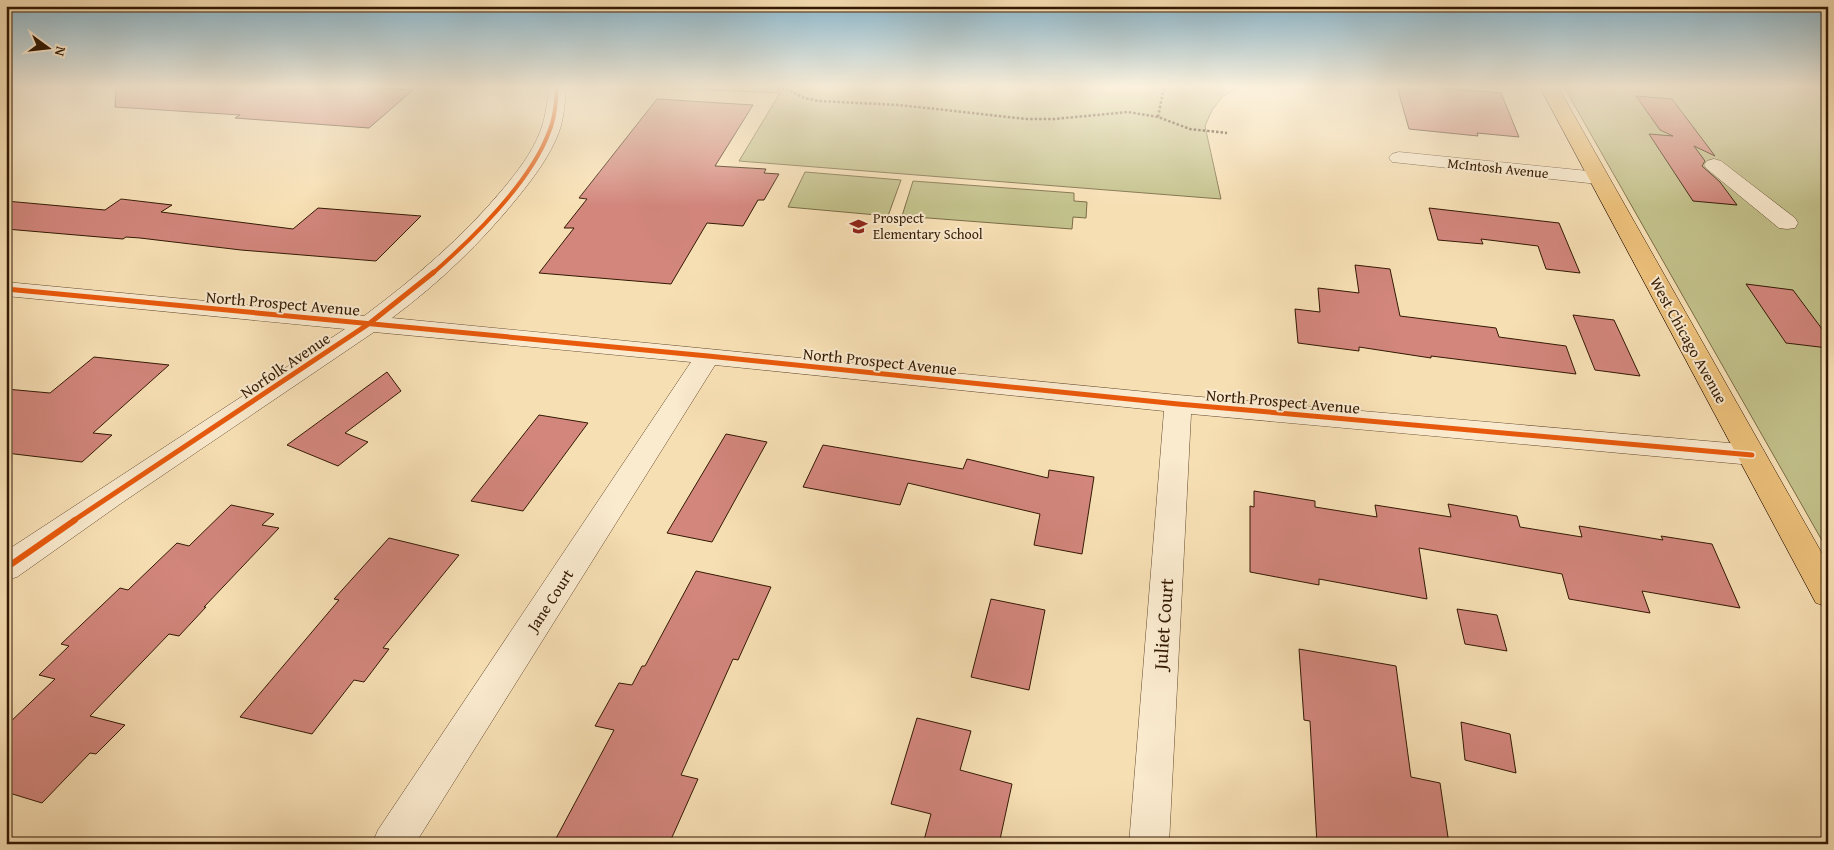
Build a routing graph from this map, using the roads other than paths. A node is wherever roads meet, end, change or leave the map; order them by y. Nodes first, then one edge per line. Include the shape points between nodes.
1 (551, 127) edge
2 (1570, 127) edge
3 (1399, 158) dead end
4 (1714, 165) dead end
5 (1598, 178) junction
6 (1787, 223) dead end
7 (6, 289) edge
8 (370, 323) junction
9 (708, 356) junction
10 (1178, 404) junction
11 (1752, 455) junction
12 (6, 568) edge
13 (1828, 594) edge
14 (392, 844) edge
15 (1148, 844) edge

1 - 8 street, Norfolk Avenue via 541,152 476,234 407,296
2 - 5 main road, West Chicago Avenue
3 - 5 street, McIntosh Avenue
4 - 6 street
5 - 11 main road, West Chicago Avenue
7 - 8 street, North Prospect Avenue
8 - 9 street, North Prospect Avenue
8 - 12 street, Norfolk Avenue
9 - 10 street, North Prospect Avenue
9 - 14 street, Jane Court
10 - 11 street, North Prospect Avenue
10 - 15 street, Juliet Court
11 - 13 main road, West Chicago Avenue

